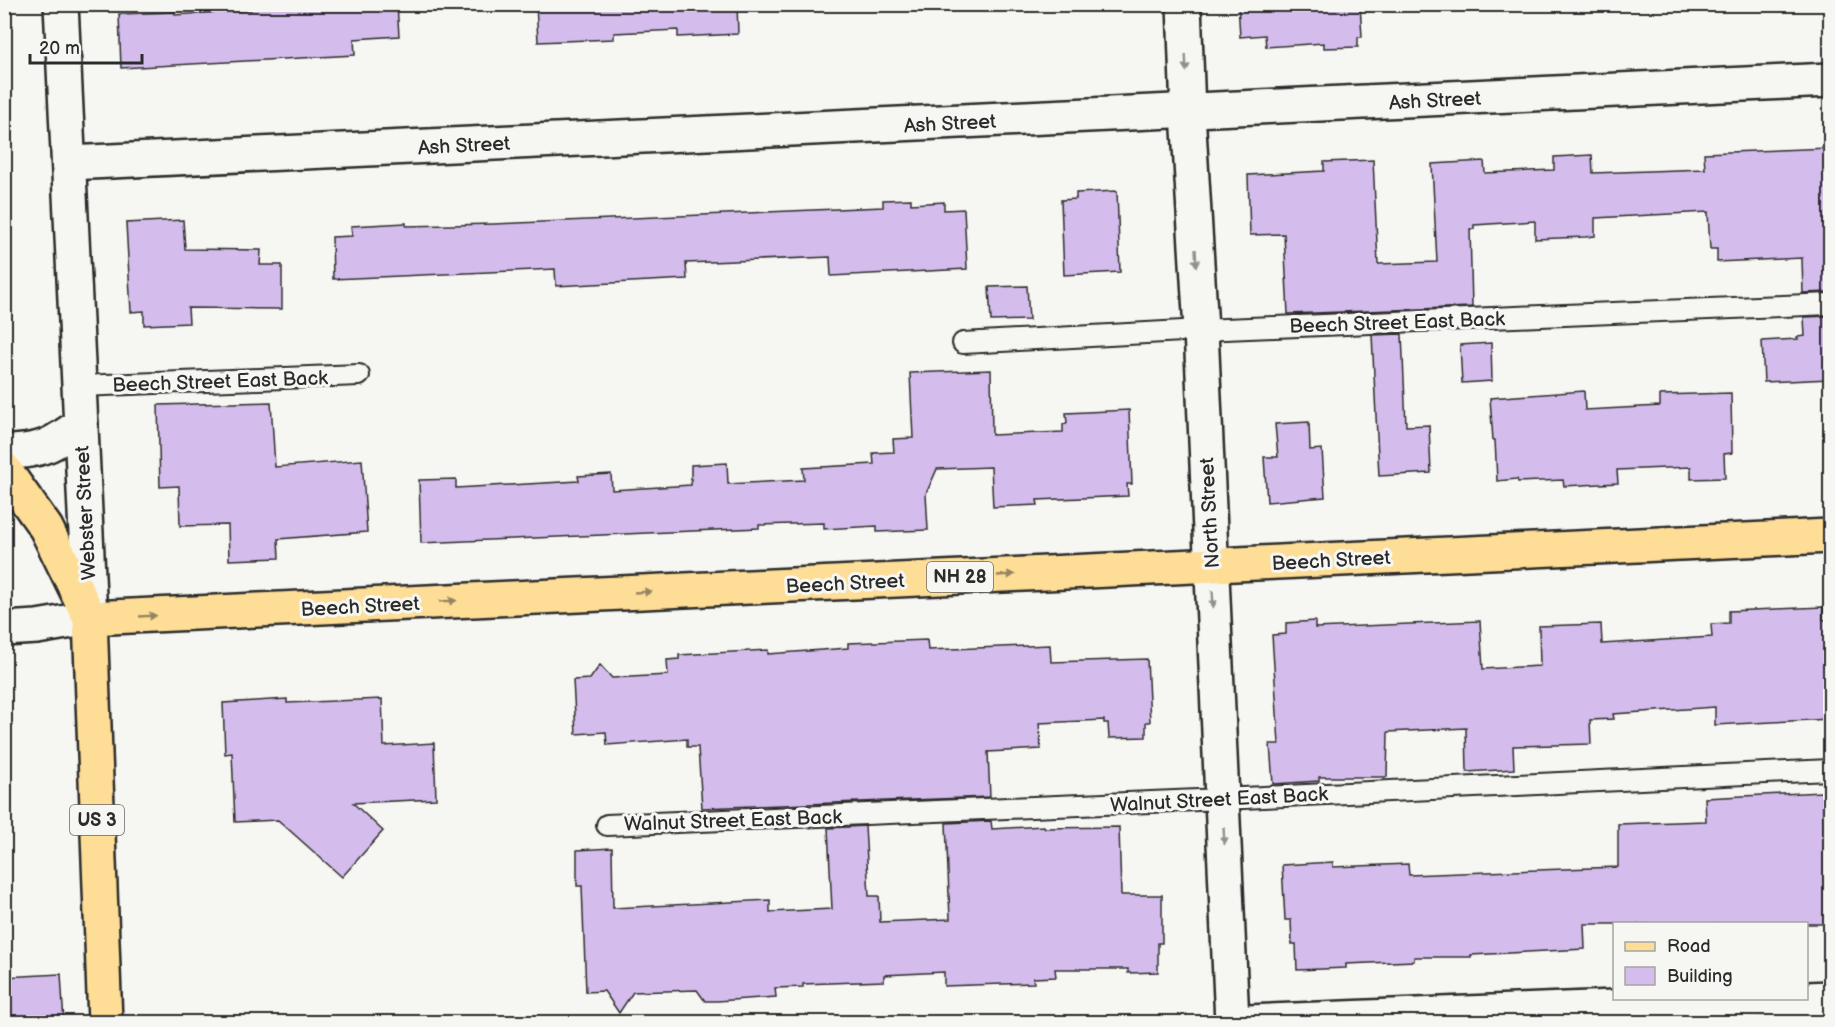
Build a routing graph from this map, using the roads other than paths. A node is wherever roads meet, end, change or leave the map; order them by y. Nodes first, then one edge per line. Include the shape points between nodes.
1 (61, 4) edge
2 (1185, 4) edge
3 (1830, 80) edge
4 (1188, 112) junction
5 (69, 163) junction
6 (1830, 304) edge
7 (1201, 330) junction
8 (963, 343) dead end
9 (359, 375) dead end
10 (80, 386) junction
11 (81, 424) junction
12 (4, 452) edge
13 (4, 469) edge
14 (1830, 536) edge
15 (1211, 565) junction
16 (90, 618) junction
17 (4, 629) edge
18 (1830, 770) edge
19 (1222, 799) junction
20 (608, 825) dead end
21 (1830, 998) edge
22 (1808, 999) edge
23 (1783, 1000) edge
24 (105, 1023) edge
25 (1232, 1023) edge
26 (1248, 1023) edge

1 - 5 street, Webster Street
2 -> 4 street, North Street
3 - 4 street, Ash Street
4 - 5 street, Ash Street
4 -> 7 street, North Street
5 - 10 street, Webster Street
6 - 7 lane, Beech Street East Back
7 - 8 lane, Beech Street East Back
7 - 15 street, North Street
9 - 10 lane, Beech Street East Back
10 - 11 street, Webster Street
11 - 12 street via 56,443 28,452
11 - 16 street, Webster Street
13 - 16 main road, US 3 via 46,528
14 - 15 main road, Beech Street / NH 28
16 -> 15 main road, Beech Street / NH 28
15 -> 19 street, North Street
16 - 17 street, Beech Street
16 - 24 main road, Webster Street / US 3
18 - 19 lane, Walnut Street East Back
19 - 20 lane, Walnut Street East Back
19 -> 25 street, North Street
21 - 22 street
23 - 26 street

